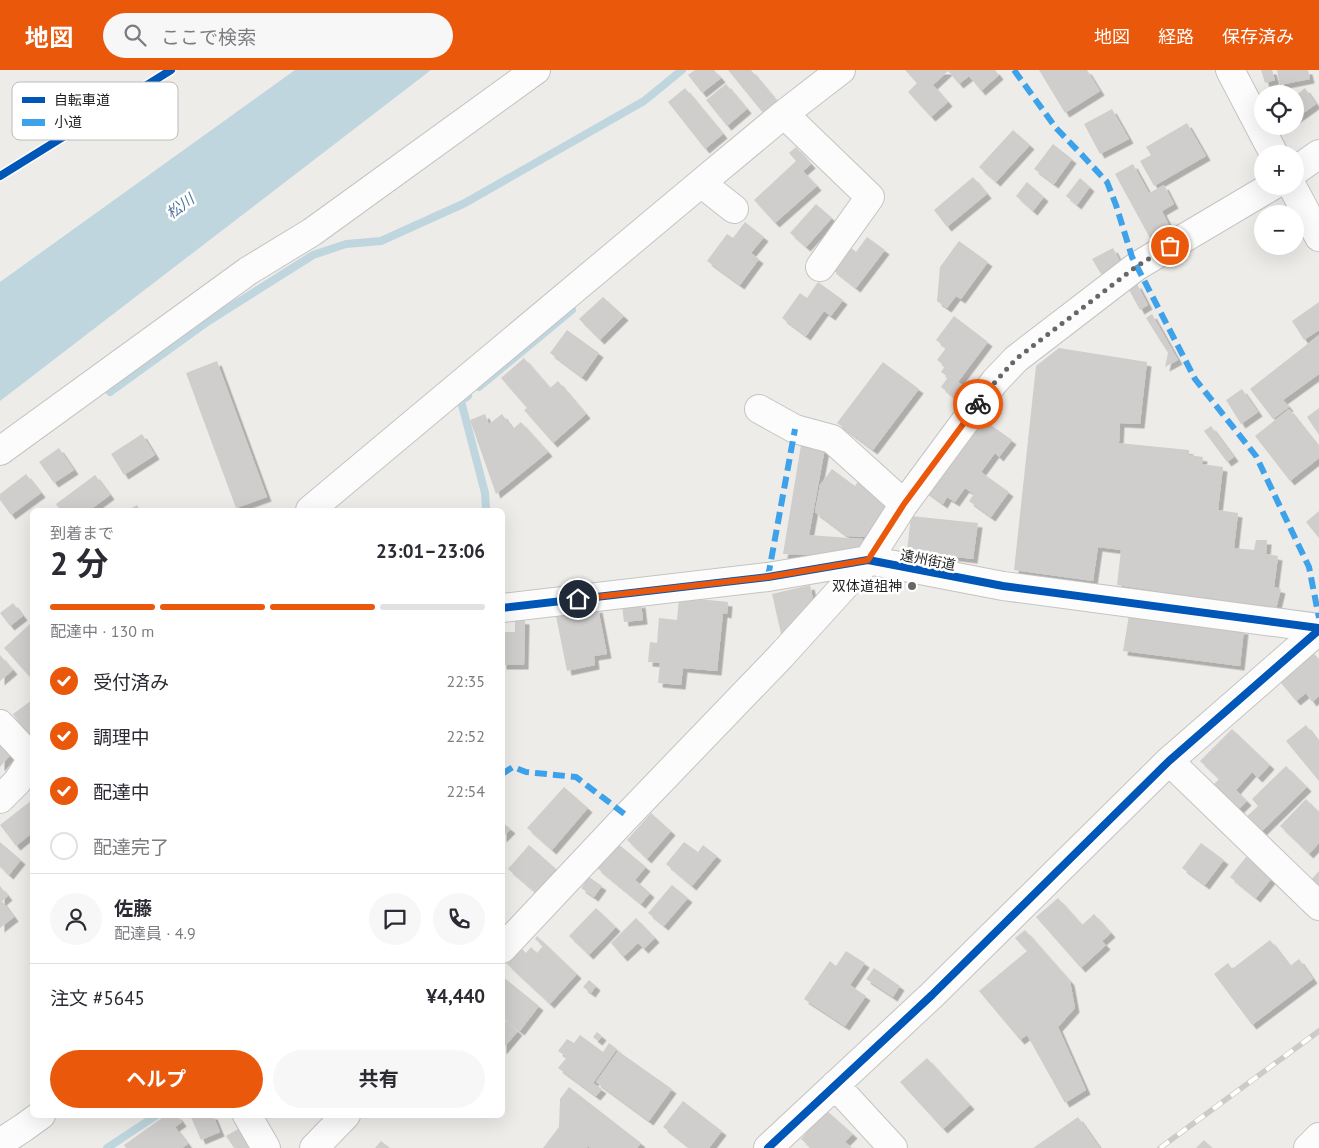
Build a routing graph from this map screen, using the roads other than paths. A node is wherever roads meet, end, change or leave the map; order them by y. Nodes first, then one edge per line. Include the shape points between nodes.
1 (536, 70) edge
2 (841, 70) edge
3 (1230, 70) edge
4 (784, 114) junction
5 (1269, 145) edge
6 (1319, 154) edge
7 (1304, 165) edge
8 (701, 183) junction
9 (1257, 195) edge
10 (1297, 195) edge
11 (734, 209) dead end
12 (1319, 238) edge
13 (820, 267) dead end
14 (759, 408) dead end
15 (0, 451) edge
16 (904, 504) junction
17 (312, 508) edge
18 (868, 560) junction
19 (505, 608) edge
20 (1319, 629) edge
21 (0, 724) edge
22 (30, 757) edge
23 (1169, 761) junction
24 (30, 762) edge
25 (0, 799) edge
26 (1319, 906) edge
27 (505, 946) edge
28 (835, 1085) junction
29 (36, 1118) edge
30 (249, 1118) edge
31 (343, 1118) edge
32 (1319, 1137) edge
33 (0, 1142) edge
34 (266, 1148) edge
35 (314, 1148) edge
36 (768, 1148) edge
37 (893, 1148) edge
38 (1308, 1148) edge

1 - 15 street via 312,232 248,271
2 - 4 street
3 - 5 street
4 - 8 street
4 - 13 street via 870,197
6 - 7 street
8 - 11 street
8 - 17 street
9 - 16 street via 1137,266 1016,359 995,382
10 - 12 street
14 - 16 street via 794,429 832,439
16 - 18 street
18 - 19 street, 遠州街道 via 768,577
18 - 20 street, 遠州街道 via 1003,586
18 - 27 street
20 - 23 street
21 - 22 street
23 - 26 street
23 - 28 street via 932,995
24 - 25 street
28 - 36 street
28 - 37 street
29 - 33 street
30 - 34 street
31 - 35 street
32 - 38 street

